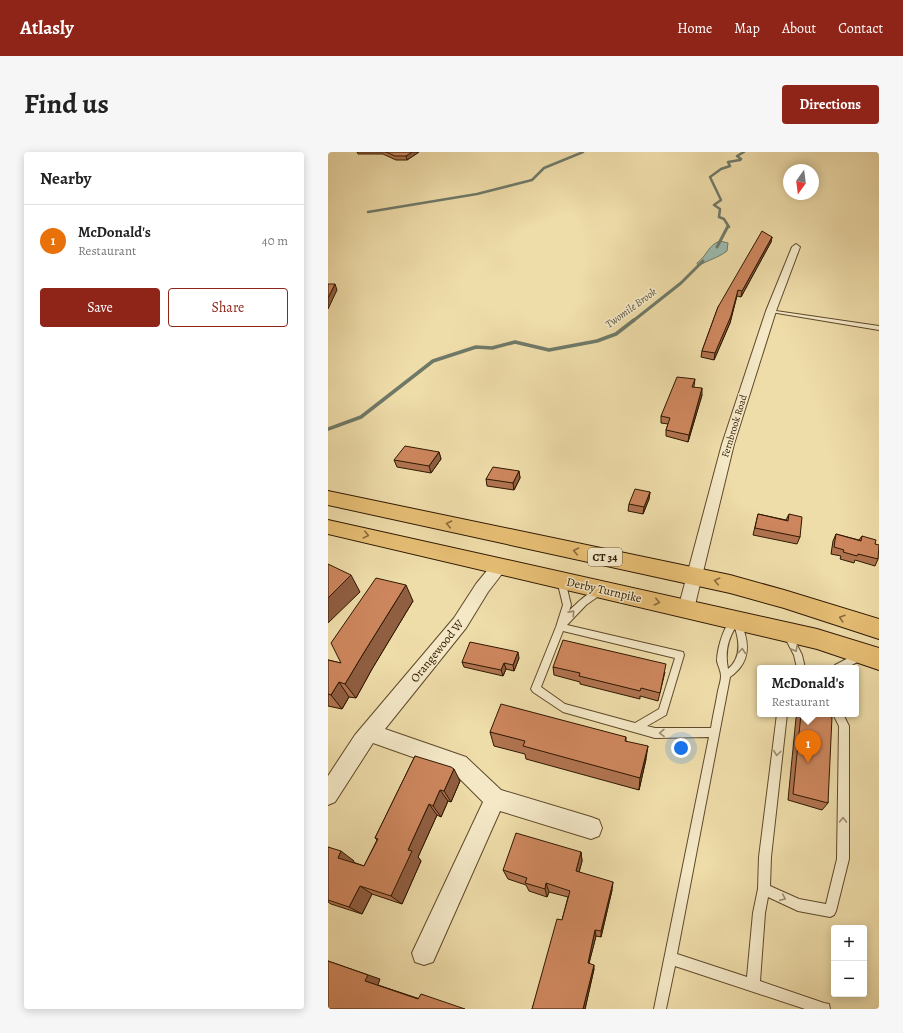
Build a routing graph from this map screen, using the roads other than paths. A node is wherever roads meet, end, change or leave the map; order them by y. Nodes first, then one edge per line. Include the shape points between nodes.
1 (796, 247) dead end
2 (771, 311) junction
3 (879, 328) edge
4 (328, 498) edge
5 (328, 527) edge
6 (500, 566) junction
7 (695, 576) junction
8 (561, 580) junction
9 (744, 588) junction
10 (603, 590) junction
11 (686, 609) junction
12 (736, 621) junction
13 (560, 627) junction
14 (879, 629) edge
15 (785, 631) junction
16 (872, 657) edge
17 (800, 665) edge
18 (843, 665) edge
19 (726, 675) junction
20 (782, 717) edge
21 (840, 717) edge
22 (636, 728) junction
23 (715, 732) junction
24 (370, 733) junction
25 (328, 795) edge
26 (496, 799) junction
27 (591, 828) dead end
28 (764, 889) junction
29 (424, 953) dead end
30 (670, 958) junction
31 (753, 985) junction
32 (660, 1009) edge
33 (824, 1009) edge

1 - 2 street, Fernbrook Road
2 - 3 lane
2 - 7 street, Fernbrook Road via 728,444
7 -> 4 highway, CT 34
5 -> 6 highway, Derby Turnpike
6 - 8 highway, Derby Turnpike
6 - 24 street, Orangewood W via 482,588 460,623
9 -> 7 highway, CT 34
7 - 11 street, Fernbrook Road
8 - 10 highway, Derby Turnpike
8 - 13 lane via 567,605
9 - 12 highway
14 -> 9 highway, CT 34
10 -> 11 highway, Derby Turnpike
13 -> 10 lane via 582,602
11 - 12 highway, Derby Turnpike
12 - 15 highway, Derby Turnpike
12 - 19 lane via 728,629 724,640 722,668
19 -> 12 lane via 736,670 741,662 742,633
13 - 22 lane via 536,689 563,708
13 - 22 lane via 680,655 663,712
15 - 16 highway, Derby Turnpike
15 -> 17 lane via 798,655
16 - 18 lane
19 - 23 lane
20 -> 28 lane via 765,857
28 -> 21 lane via 798,905 830,911 843,860 844,726
23 -> 22 lane via 655,733
23 - 30 lane
24 - 25 street, Orangewood W
24 - 26 street via 459,764
26 - 27 street
26 - 29 street
28 - 31 lane
30 - 31 lane
30 - 32 lane
31 - 33 lane

